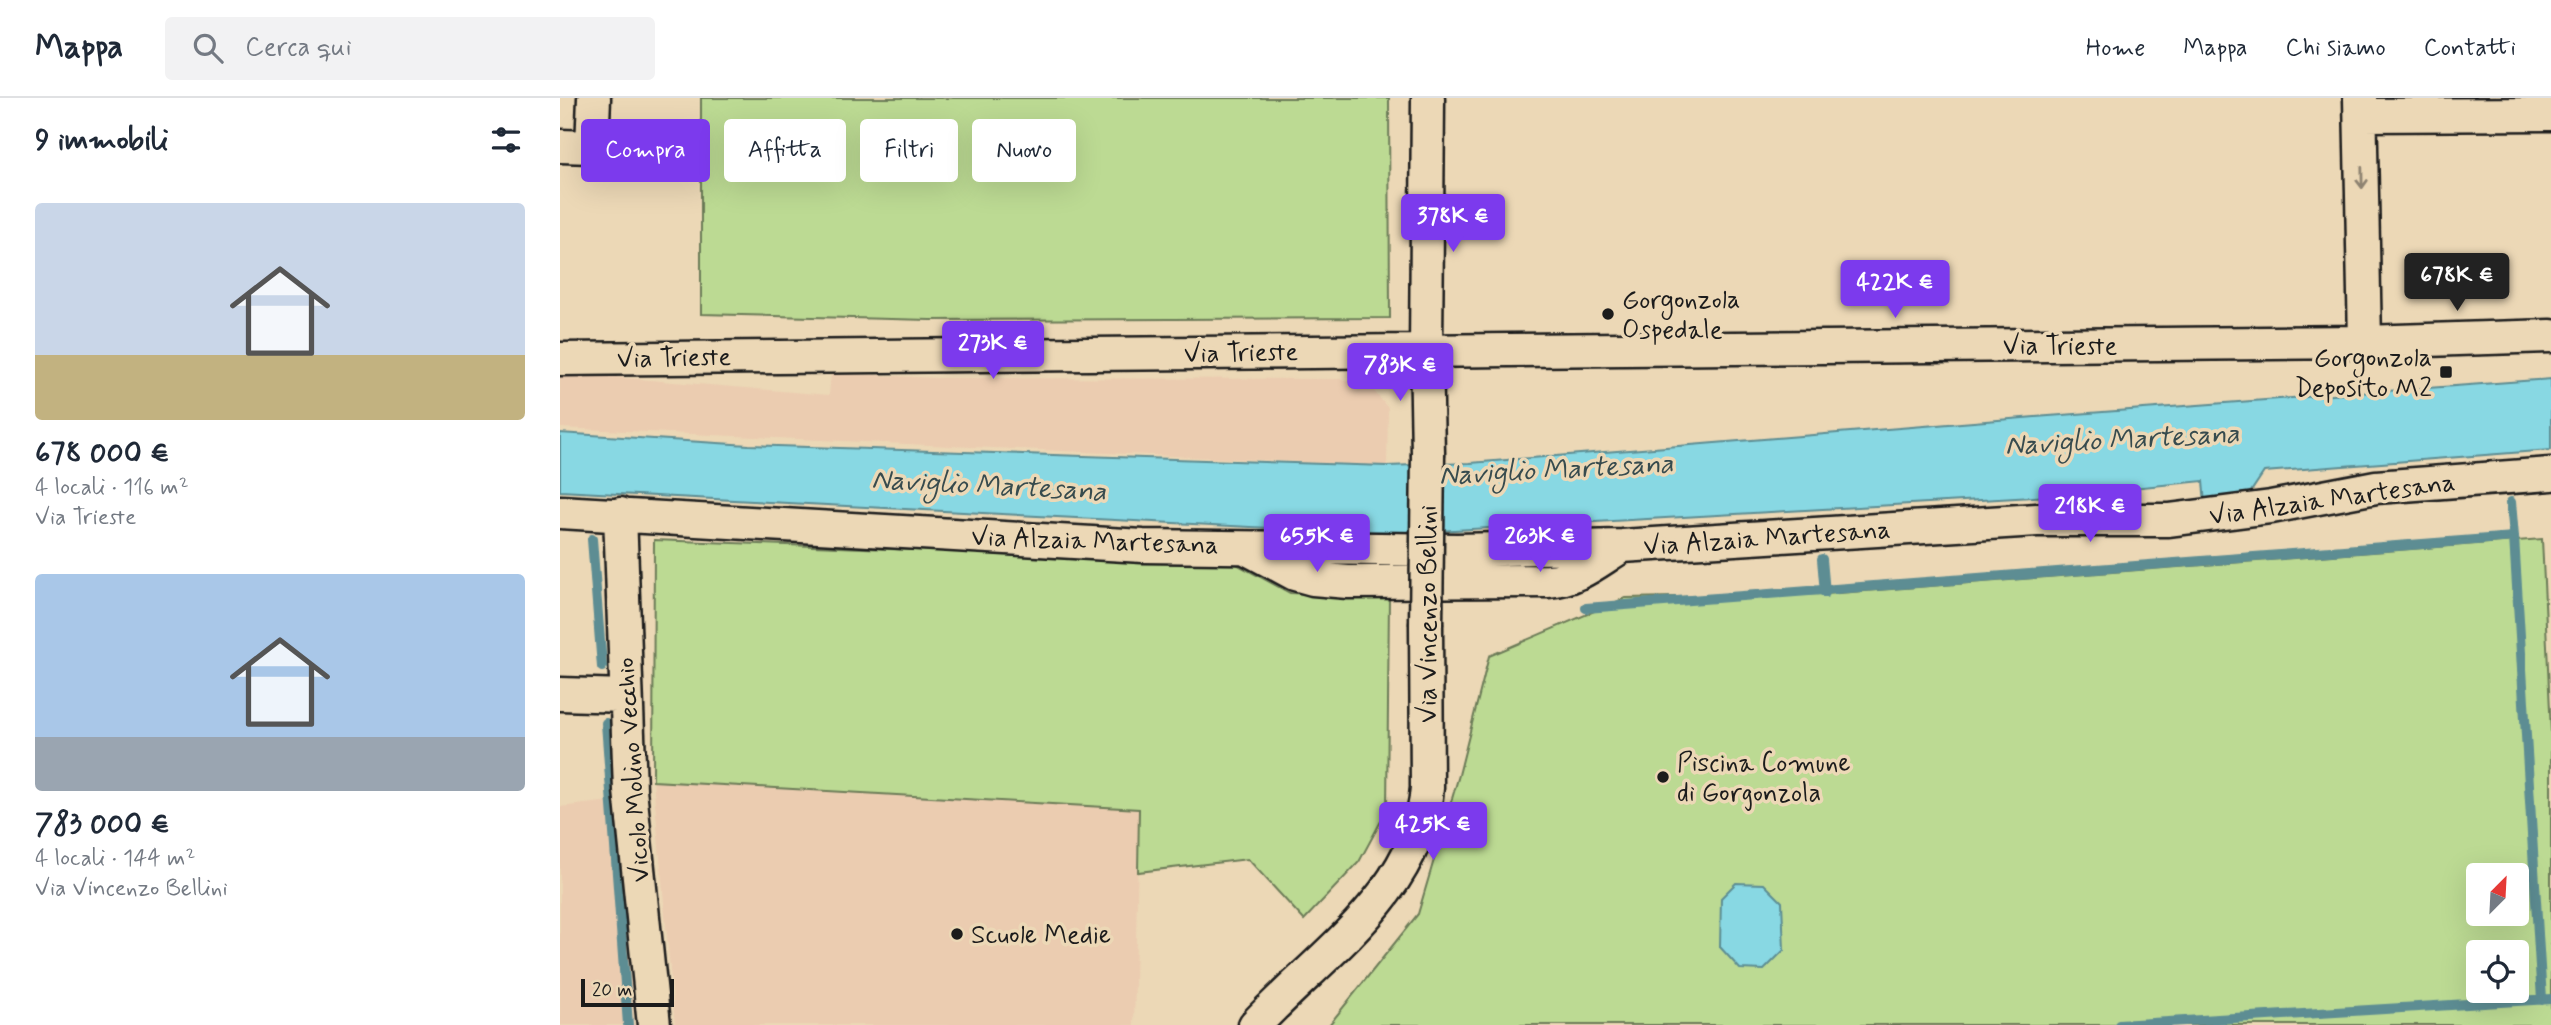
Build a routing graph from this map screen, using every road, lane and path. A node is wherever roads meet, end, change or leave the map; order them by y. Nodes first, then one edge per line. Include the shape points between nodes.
1 (594, 98) edge
2 (1428, 98) edge
3 (2361, 106) edge
4 (2551, 114) edge
5 (560, 146) edge
6 (2551, 336) edge
7 (2365, 342) junction
8 (1426, 351) junction
9 (560, 359) edge
10 (2551, 474) edge
11 (560, 512) edge
12 (620, 514) junction
13 (560, 694) edge
14 (625, 696) junction
15 (654, 1025) edge
16 (1255, 1025) edge

1 - 5 street via 592,148
2 - 8 street, Via Vincenzo Bellini
3 - 4 street
3 -> 7 street
6 - 7 street, Via Trieste
7 - 8 street, Via Trieste
8 - 9 street, Via Trieste
8 - 16 street, Via Vincenzo Bellini, bridge via 1426,807 1414,840 1375,906
10 - 12 street, Via Alzaia Martesana via 2376,487 2169,520 2037,520 1622,546 1394,550 1143,546
11 - 12 street, Via Alzaia Martesana
12 - 14 street, Vicolo Molino Vecchio
13 - 14 street
14 - 15 street, Vicolo Molino Vecchio

